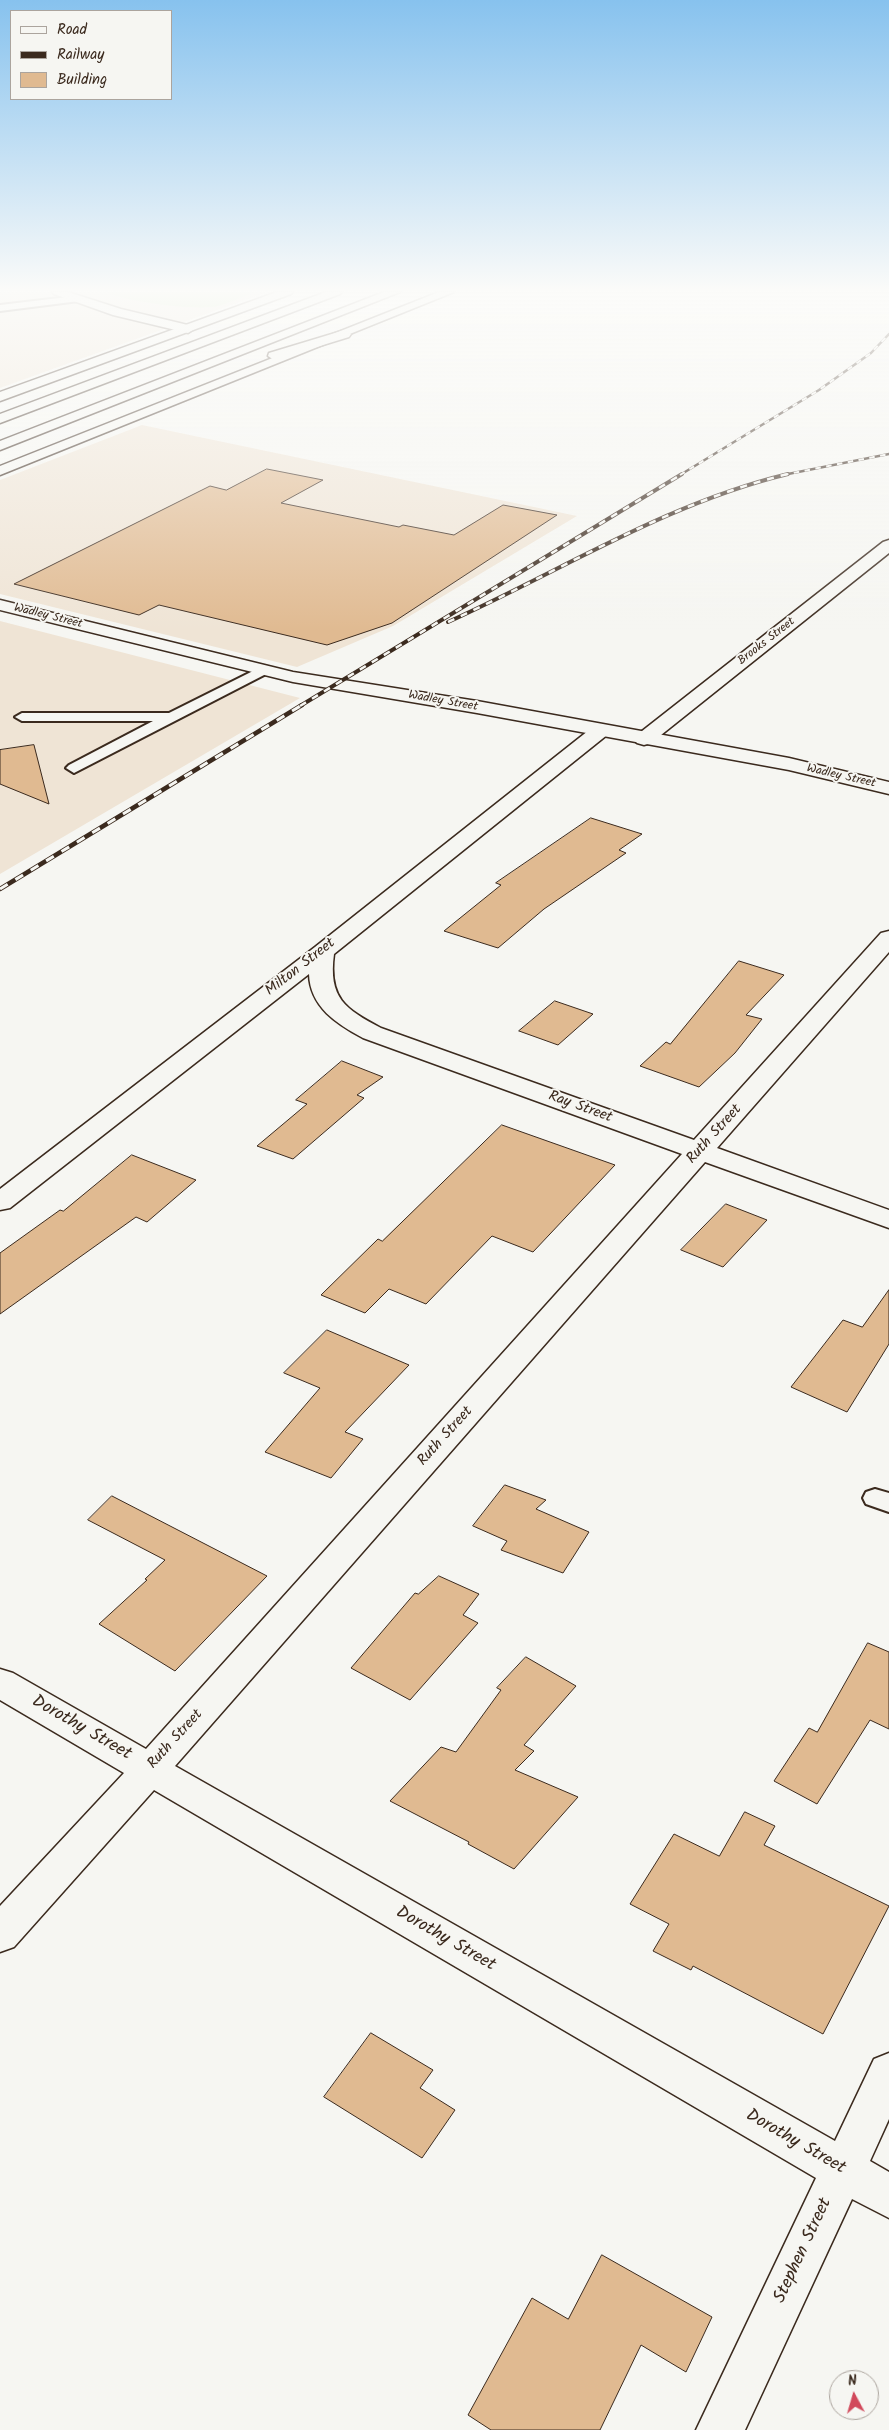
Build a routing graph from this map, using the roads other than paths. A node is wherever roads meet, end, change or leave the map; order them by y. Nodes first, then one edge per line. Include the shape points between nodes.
1 (34, 405) edge
2 (106, 405) edge
3 (165, 405) edge
4 (0, 419) edge
5 (0, 446) edge
6 (0, 471) edge
7 (889, 545) edge
8 (0, 605) edge
9 (261, 671) junction
10 (22, 717) dead end
11 (172, 717) junction
12 (600, 731) junction
13 (644, 739) junction
14 (74, 768) dead end
15 (889, 788) edge
16 (889, 938) edge
17 (323, 952) junction
18 (700, 1152) junction
19 (0, 1202) edge
20 (889, 1219) edge
21 (0, 1683) edge
22 (150, 1769) junction
23 (0, 1934) edge
24 (889, 2073) edge
25 (842, 2170) junction
26 (889, 2196) edge
27 (720, 2430) edge

1 - 4 main road
2 - 5 main road
3 - 6 main road
7 - 13 main road, Brooks Street
8 - 9 main road, Wadley Street
9 - 11 lane
9 - 12 main road, Wadley Street
10 - 11 lane
11 - 14 lane
12 - 13 main road, Wadley Street
12 - 17 main road, Milton Street
13 - 15 main road, Wadley Street via 789,764
16 - 18 main road, Ruth Street
17 - 18 main road, Ray Street via 320,967 322,992 332,1007 348,1021 372,1034
17 - 19 main road, Milton Street
18 - 20 main road, Ray Street
18 - 22 main road, Ruth Street
21 - 22 main road, Dorothy Street
22 - 23 main road, Ruth Street
22 - 25 main road, Dorothy Street
24 - 25 main road, Stephen Street
25 - 26 main road, Dorothy Street
25 - 27 main road, Stephen Street

